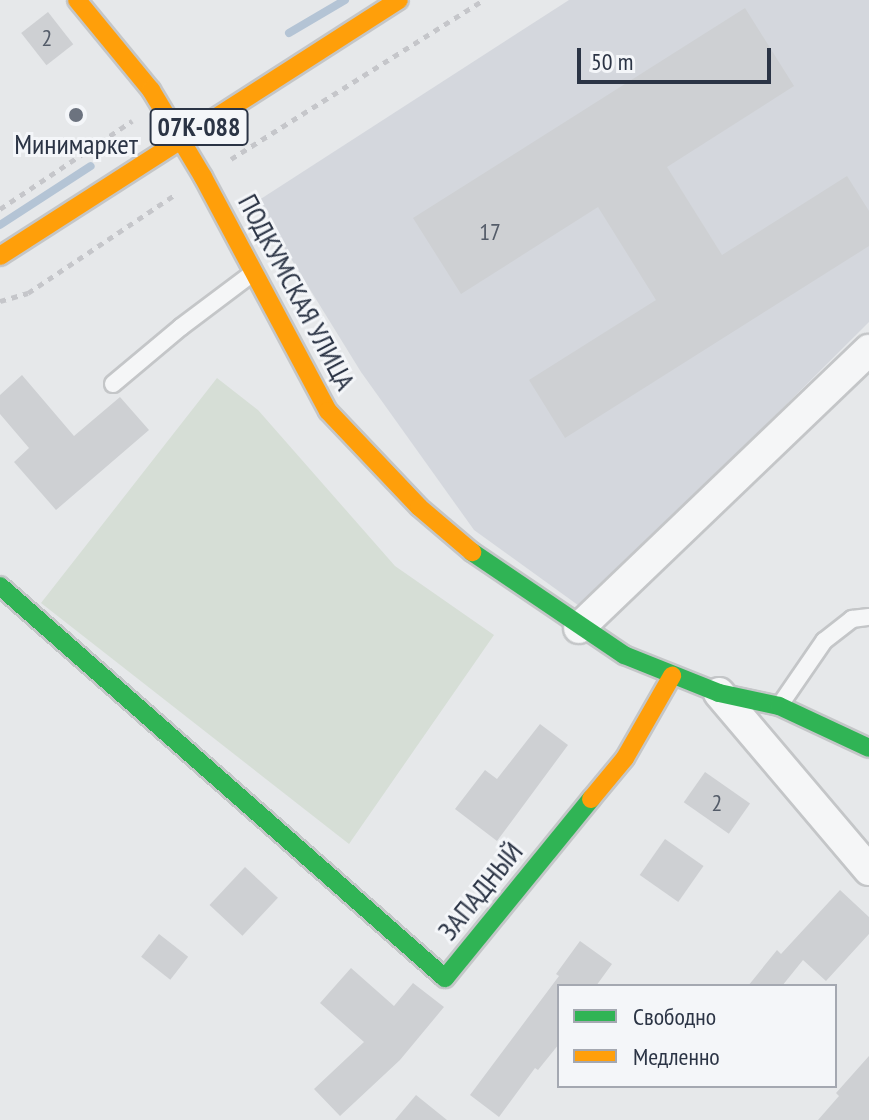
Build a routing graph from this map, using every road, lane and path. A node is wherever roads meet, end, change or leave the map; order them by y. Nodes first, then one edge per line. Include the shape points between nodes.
1 (77, 0) edge
2 (399, 0) edge
3 (483, 0) edge
4 (159, 103) junction
5 (180, 138) junction
6 (203, 177) junction
7 (0, 209) edge
8 (0, 256) edge
9 (254, 272) junction
10 (0, 301) edge
11 (869, 350) edge
12 (113, 384) dead end
13 (0, 586) edge
14 (869, 617) edge
15 (579, 628) junction
16 (672, 676) junction
17 (719, 693) junction
18 (779, 706) junction
19 (869, 748) edge
20 (869, 870) edge

1 - 4 street, ПОДКУМСКАЯ УЛИЦА
2 - 5 street, 07К-088
3 - 6 path
4 - 5 street, ПОДКУМСКАЯ УЛИЦА
4 - 7 path
5 - 6 street, ПОДКУМСКАЯ УЛИЦА
5 - 8 street, 07К-088
6 - 9 street, ПОДКУМСКАЯ УЛИЦА
6 - 10 path via 28,293
9 - 12 lane
9 - 15 street, ПОДКУМСКАЯ УЛИЦА via 328,411 419,507 491,568
11 - 15 street
13 - 16 street, ЗАПАДНЫЙ via 445,978 625,758
14 - 18 lane via 852,619 824,641
15 - 16 street, ПОДКУМСКАЯ УЛИЦА
16 - 17 street, ПОДКУМСКАЯ УЛИЦА
17 - 18 street, ПОДКУМСКАЯ УЛИЦА
17 - 20 street
18 - 19 street, ПОДКУМСКАЯ УЛИЦА

